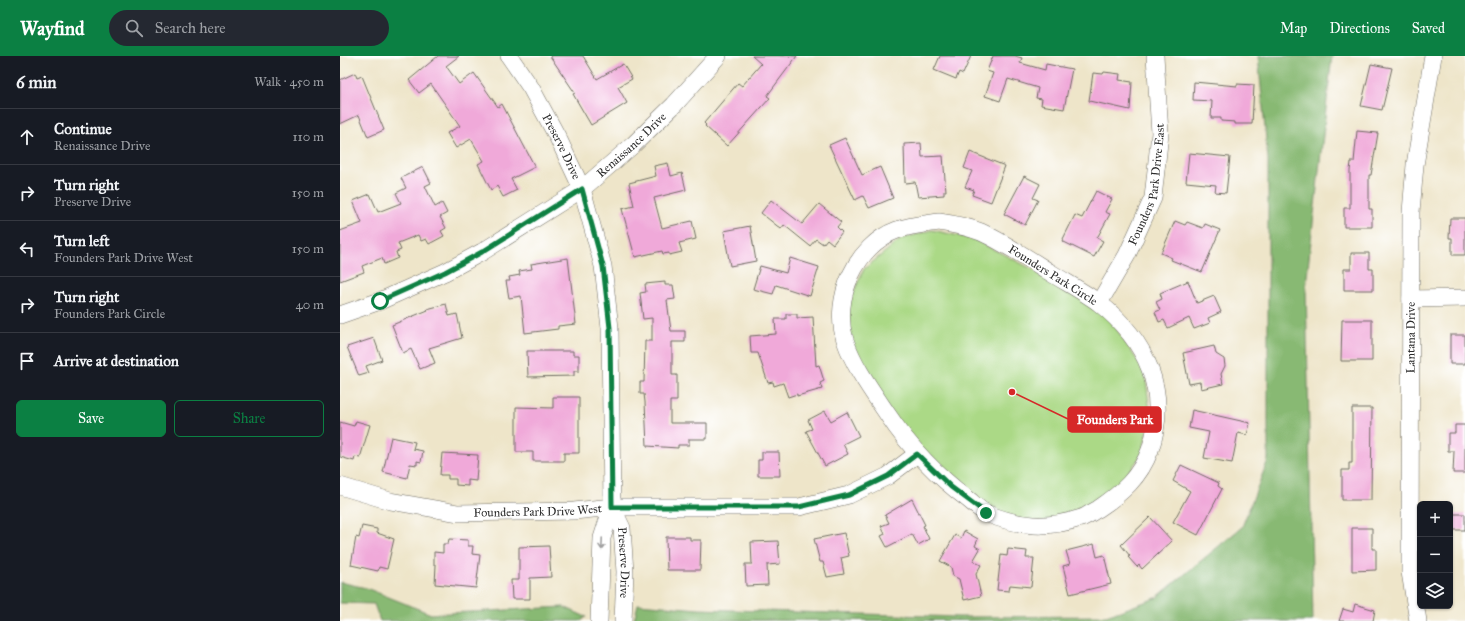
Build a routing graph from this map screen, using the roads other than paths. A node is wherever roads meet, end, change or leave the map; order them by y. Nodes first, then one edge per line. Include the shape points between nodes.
1 (509, 56) edge
2 (718, 56) edge
3 (1156, 56) edge
4 (1433, 56) edge
5 (582, 189) junction
6 (1410, 298) junction
7 (1465, 298) edge
8 (1099, 303) junction
9 (340, 315) edge
10 (917, 454) junction
11 (340, 486) edge
12 (612, 507) junction
13 (599, 621) edge
14 (623, 621) edge
15 (1418, 621) edge

1 - 5 street, Preserve Drive via 531,88
2 - 5 street, Renaissance Drive via 674,105
3 - 8 street, Founders Park Drive East via 1160,133 1153,198 1127,255
4 - 6 street, Lantana Drive via 1414,165
5 - 9 street, Renaissance Drive via 482,252 445,272 380,301
5 - 12 street, Preserve Drive via 603,266 610,328
6 - 7 street
6 - 15 street, Lantana Drive via 1410,572
8 - 10 street, Founders Park Circle via 1127,330 1141,349 1152,373 1157,393 1154,437 1140,473 1129,486 1083,518 1050,525 1024,525 986,513 951,487
8 - 10 street, Founders Park Circle via 981,232 960,226 939,222 914,225 895,231 874,244 858,261 848,282 842,303 841,321 845,341 858,369
10 - 12 street, Founders Park Drive West via 888,476 849,495 799,507
11 - 12 street, Founders Park Drive West via 390,501 458,513 566,511
12 -> 13 street, Preserve Drive via 602,538
12 - 14 street, Preserve Drive via 622,528 625,572

